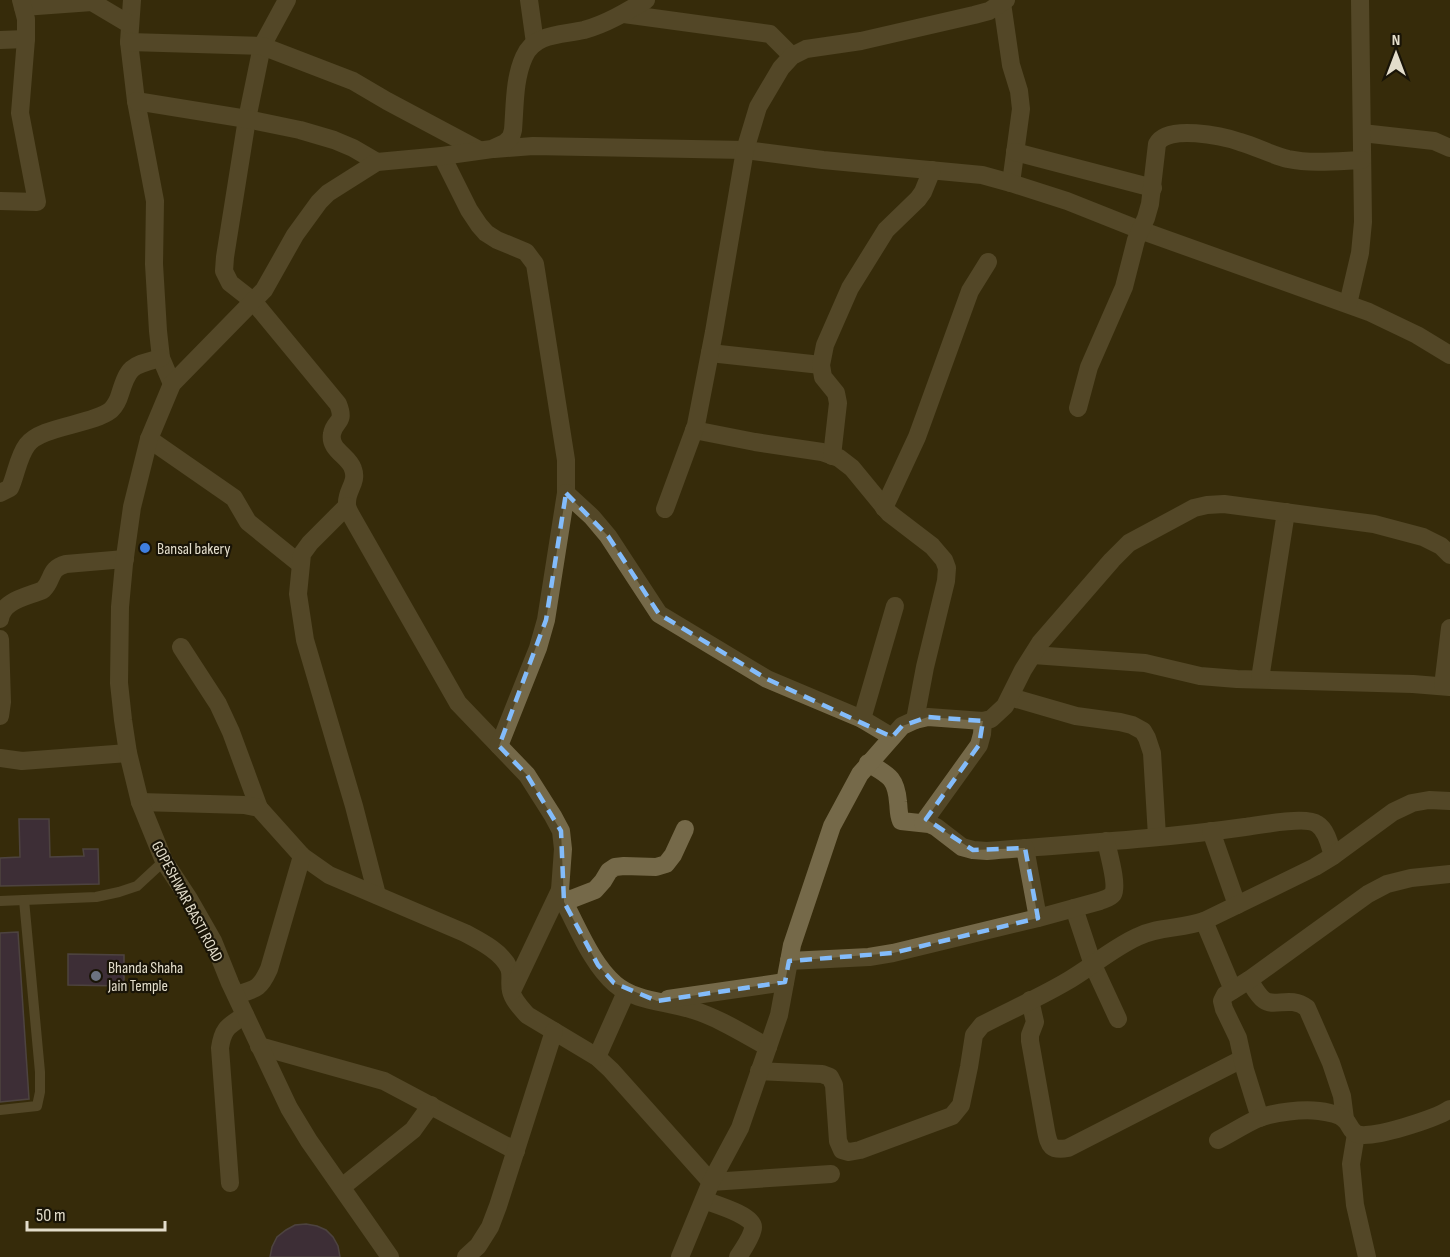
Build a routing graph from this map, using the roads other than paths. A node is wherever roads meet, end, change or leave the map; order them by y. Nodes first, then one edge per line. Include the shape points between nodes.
1 (287, 0) edge
2 (529, 0) edge
3 (646, 0) edge
4 (1360, 0) edge
5 (1004, 1) edge
6 (22, 4) edge
7 (134, 8) edge
8 (624, 14) junction
9 (26, 39) junction
10 (0, 40) edge
11 (129, 42) junction
12 (535, 43) junction
13 (262, 46) junction
14 (792, 56) junction
15 (136, 101) junction
16 (247, 119) junction
17 (1362, 133) junction
18 (1450, 148) edge
19 (486, 149) junction
20 (745, 150) junction
21 (1015, 152) junction
22 (442, 156) junction
23 (1362, 160) junction
24 (377, 162) junction
25 (932, 170) junction
26 (1011, 183) junction
27 (1153, 188) junction
28 (0, 201) edge
29 (1140, 230) junction
30 (988, 262) dead end
31 (254, 301) junction
32 (1348, 304) junction
33 (710, 353) junction
34 (1450, 355) edge
35 (161, 358) junction
36 (821, 365) junction
37 (172, 384) junction
38 (1078, 408) dead end
39 (694, 430) junction
40 (149, 439) junction
41 (832, 456) junction
42 (0, 493) edge
43 (566, 493) junction
44 (347, 506) junction
45 (884, 508) junction
46 (665, 509) dead end
47 (1286, 512) junction
48 (1450, 555) edge
49 (124, 559) junction
50 (300, 564) junction
51 (895, 606) dead end
52 (0, 619) edge
53 (1450, 628) edge
54 (0, 639) edge
55 (181, 647) dead end
56 (1033, 655) junction
57 (1260, 680) junction
58 (1447, 687) edge
59 (1010, 697) junction
60 (0, 716) edge
61 (862, 719) junction
62 (915, 720) junction
63 (983, 721) junction
64 (892, 737) junction
65 (499, 746) junction
66 (128, 753) junction
67 (0, 758) edge
68 (868, 763) junction
69 (1450, 801) edge
70 (140, 802) junction
71 (259, 808) junction
72 (923, 823) junction
73 (685, 829) dead end
74 (1211, 831) junction
75 (1157, 836) junction
76 (1106, 841) junction
77 (1025, 848) junction
78 (302, 856) junction
79 (1333, 856) junction
80 (164, 861) junction
81 (1450, 874) edge
82 (377, 895) junction
83 (562, 896) junction
84 (24, 900) junction
85 (0, 901) edge
86 (1237, 905) junction
87 (1074, 908) junction
88 (1038, 918) junction
89 (1204, 921) junction
90 (789, 961) junction
91 (1093, 965) junction
92 (1249, 980) junction
93 (785, 982) junction
94 (1233, 990) junction
95 (511, 992) junction
96 (626, 992) junction
97 (236, 995) junction
98 (1030, 1000) junction
99 (657, 1001) junction
100 (245, 1016) junction
101 (1118, 1019) dead end
102 (554, 1031) junction
103 (260, 1046) junction
104 (768, 1047) junction
105 (597, 1057) junction
106 (1242, 1059) junction
107 (759, 1071) junction
108 (431, 1105) junction
109 (1450, 1109) edge
110 (0, 1110) edge
111 (1260, 1118) junction
112 (1345, 1119) junction
113 (1356, 1134) junction
114 (1218, 1140) dead end
115 (516, 1151) junction
116 (831, 1174) dead end
117 (711, 1182) junction
118 (230, 1183) dead end
119 (342, 1187) junction
120 (704, 1200) junction
121 (682, 1256) edge
122 (390, 1257) edge
123 (466, 1257) edge
124 (738, 1257) edge
125 (1368, 1257) edge

1 - 13 street
2 - 12 street
3 - 8 street
4 - 17 street
5 - 14 street via 974,15 861,41 806,49
5 - 21 street via 1011,65 1021,108
6 - 7 street via 92,2
6 - 9 street
7 - 11 street
8 - 12 street
8 - 14 street via 770,34
9 - 10 street
9 - 28 street via 20,112 37,202
11 - 13 street
11 - 15 street
12 - 19 street via 524,55 518,72 511,137
13 - 16 street
13 - 19 street via 353,81
14 - 20 street via 758,107
15 - 16 street
15 - 35 street via 155,201 154,264
16 - 24 street via 334,140
16 - 31 street via 224,271 230,283
17 - 18 street via 1434,141
17 - 23 street
19 - 20 street, GOPESHWAR BASTI ROAD via 533,146
19 - 22 street, GOPESHWAR BASTI ROAD
20 - 25 street, GOPESHWAR BASTI ROAD
20 - 33 street
21 - 26 street
21 - 27 street
22 - 24 street, GOPESHWAR BASTI ROAD
22 - 43 street via 479,225 497,240 526,252 535,264 566,460
23 - 27 street via 1289,159 1223,137 1168,134 1157,144
23 - 32 street via 1360,254
24 - 31 street, GOPESHWAR BASTI ROAD via 319,202
25 - 26 street, GOPESHWAR BASTI ROAD
25 - 36 street via 923,192 886,230 850,288 825,345
26 - 29 street, GOPESHWAR BASTI ROAD
27 - 29 street
29 - 32 street, GOPESHWAR BASTI ROAD
29 - 38 street via 1124,287 1089,367
30 - 45 street via 970,291 917,437
31 - 37 street, GOPESHWAR BASTI ROAD
31 - 44 street via 338,404 341,419 332,433 333,442 352,465 355,477
32 - 34 street, GOPESHWAR BASTI ROAD via 1417,335
33 - 36 street
33 - 39 street
35 - 37 street
35 - 42 street via 132,368 117,403 106,413 38,436 28,444 10,488
36 - 41 street via 823,377 836,393 838,403
37 - 40 street, GOPESHWAR BASTI ROAD
39 - 41 street
39 - 46 street
40 - 49 street, GOPESHWAR BASTI ROAD
40 - 50 street via 234,498 248,522
41 - 45 street via 852,468
43 - 61 street via 608,536 658,614 766,679
43 - 65 street via 546,621
44 - 50 street via 310,543
44 - 65 street via 458,703
45 - 62 street via 932,546 947,568
47 - 48 street via 1374,524 1423,537 1442,546
47 - 56 street via 1207,505 1128,543
47 - 57 street
49 - 52 street via 59,566 42,590 8,604
49 - 66 street, GOPESHWAR BASTI ROAD via 119,683
50 - 82 street via 298,594 305,640
51 - 61 street
53 - 58 street
54 - 60 street
55 - 71 street via 218,704
56 - 57 street via 1145,663 1200,676
56 - 59 street
57 - 58 street
59 - 63 street via 999,713
59 - 75 street via 1076,716 1132,725 1143,731 1152,753
61 - 64 street
62 - 63 street via 928,717
62 - 64 street
63 - 72 street via 979,745
64 - 68 street
65 - 83 street via 533,783 561,831
66 - 67 street
66 - 70 street, GOPESHWAR BASTI ROAD
68 - 72 street via 895,784 902,821
68 - 90 street via 832,826
69 - 79 street via 1412,803
70 - 71 street
70 - 80 street, GOPESHWAR BASTI ROAD
71 - 78 street
72 - 77 street via 973,850
73 - 83 street via 666,864 615,867 595,890
74 - 75 street
74 - 79 street via 1308,820 1324,832
74 - 86 street
75 - 76 street
76 - 77 street
76 - 87 street via 1114,892 1109,898
77 - 88 street
78 - 82 street via 329,875
78 - 97 street via 265,980 256,989
79 - 86 street
80 - 84 lane via 137,886 119,892 96,897
80 - 97 street, GOPESHWAR BASTI ROAD via 213,941
81 - 92 street via 1388,884 1368,894
82 - 95 street via 482,942 506,962
83 - 95 street
83 - 96 street via 598,965
84 - 85 lane
84 - 110 lane via 40,1092 37,1106
86 - 89 street
87 - 88 street
87 - 91 street
88 - 90 street via 893,953
89 - 91 street via 1138,936
89 - 94 street
90 - 93 street
91 - 98 street
91 - 101 street
92 - 94 street
92 - 112 street via 1268,1002 1293,1001 1307,1008 1334,1071
93 - 99 street
93 - 104 street
94 - 106 street via 1222,1001 1238,1038
95 - 102 street via 527,1015
96 - 99 street
96 - 105 street
97 - 100 street, GOPESHWAR BASTI ROAD
98 - 106 street via 1035,1022 1030,1041 1052,1148 1068,1148
98 - 107 street via 977,1030 961,1105 952,1116 860,1150 842,1150 838,1141 834,1084 830,1077
99 - 104 street via 716,1019
100 - 103 street, GOPESHWAR BASTI ROAD
100 - 118 street via 227,1027 221,1036
102 - 105 street
102 - 115 street
103 - 108 street via 384,1081
103 - 119 street, GOPESHWAR BASTI ROAD via 289,1108
104 - 107 street
105 - 117 street
106 - 111 street
107 - 117 street via 740,1128
108 - 115 street
108 - 119 street via 413,1130
109 - 113 street via 1377,1134
111 - 112 street via 1300,1110
111 - 114 street
112 - 113 street
113 - 125 street via 1352,1164 1355,1205
115 - 123 street via 490,1227
116 - 117 street
117 - 120 street
119 - 122 street, GOPESHWAR BASTI ROAD
120 - 121 street
120 - 124 street via 751,1220 752,1234

